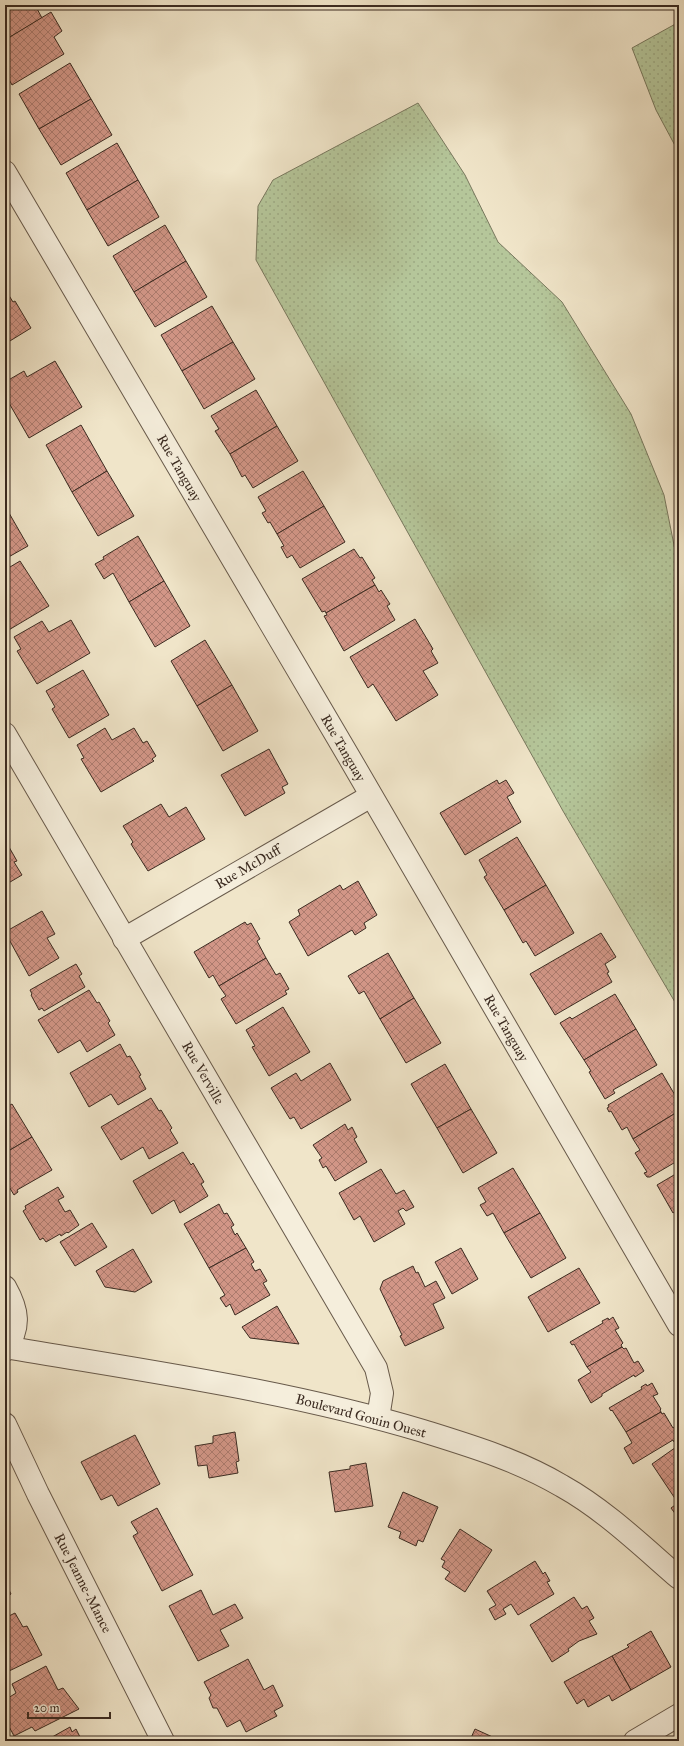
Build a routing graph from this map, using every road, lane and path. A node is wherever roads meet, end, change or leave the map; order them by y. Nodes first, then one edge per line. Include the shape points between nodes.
1 (5, 172) edge
2 (5, 734) edge
3 (371, 796) junction
4 (124, 939) junction
5 (5, 1287) edge
6 (679, 1325) edge
7 (6, 1348) edge
8 (378, 1418) junction
9 (5, 1424) edge
10 (679, 1578) edge
11 (679, 1715) edge
12 (163, 1741) edge
13 (635, 1741) edge

1 - 3 street, Rue Tanguay
2 - 4 street, Rue Verville
3 - 4 street, Rue McDuff
3 - 6 street, Rue Tanguay
4 - 8 street, Rue Verville via 376,1368 382,1393
5 - 7 street via 14,1305 16,1319 14,1335
7 - 8 street, Boulevard Gouin Ouest via 243,1387
8 - 10 street, Boulevard Gouin Ouest via 476,1448 547,1478 592,1506
9 - 12 street, Rue Jeanne-Mance
11 - 13 street

